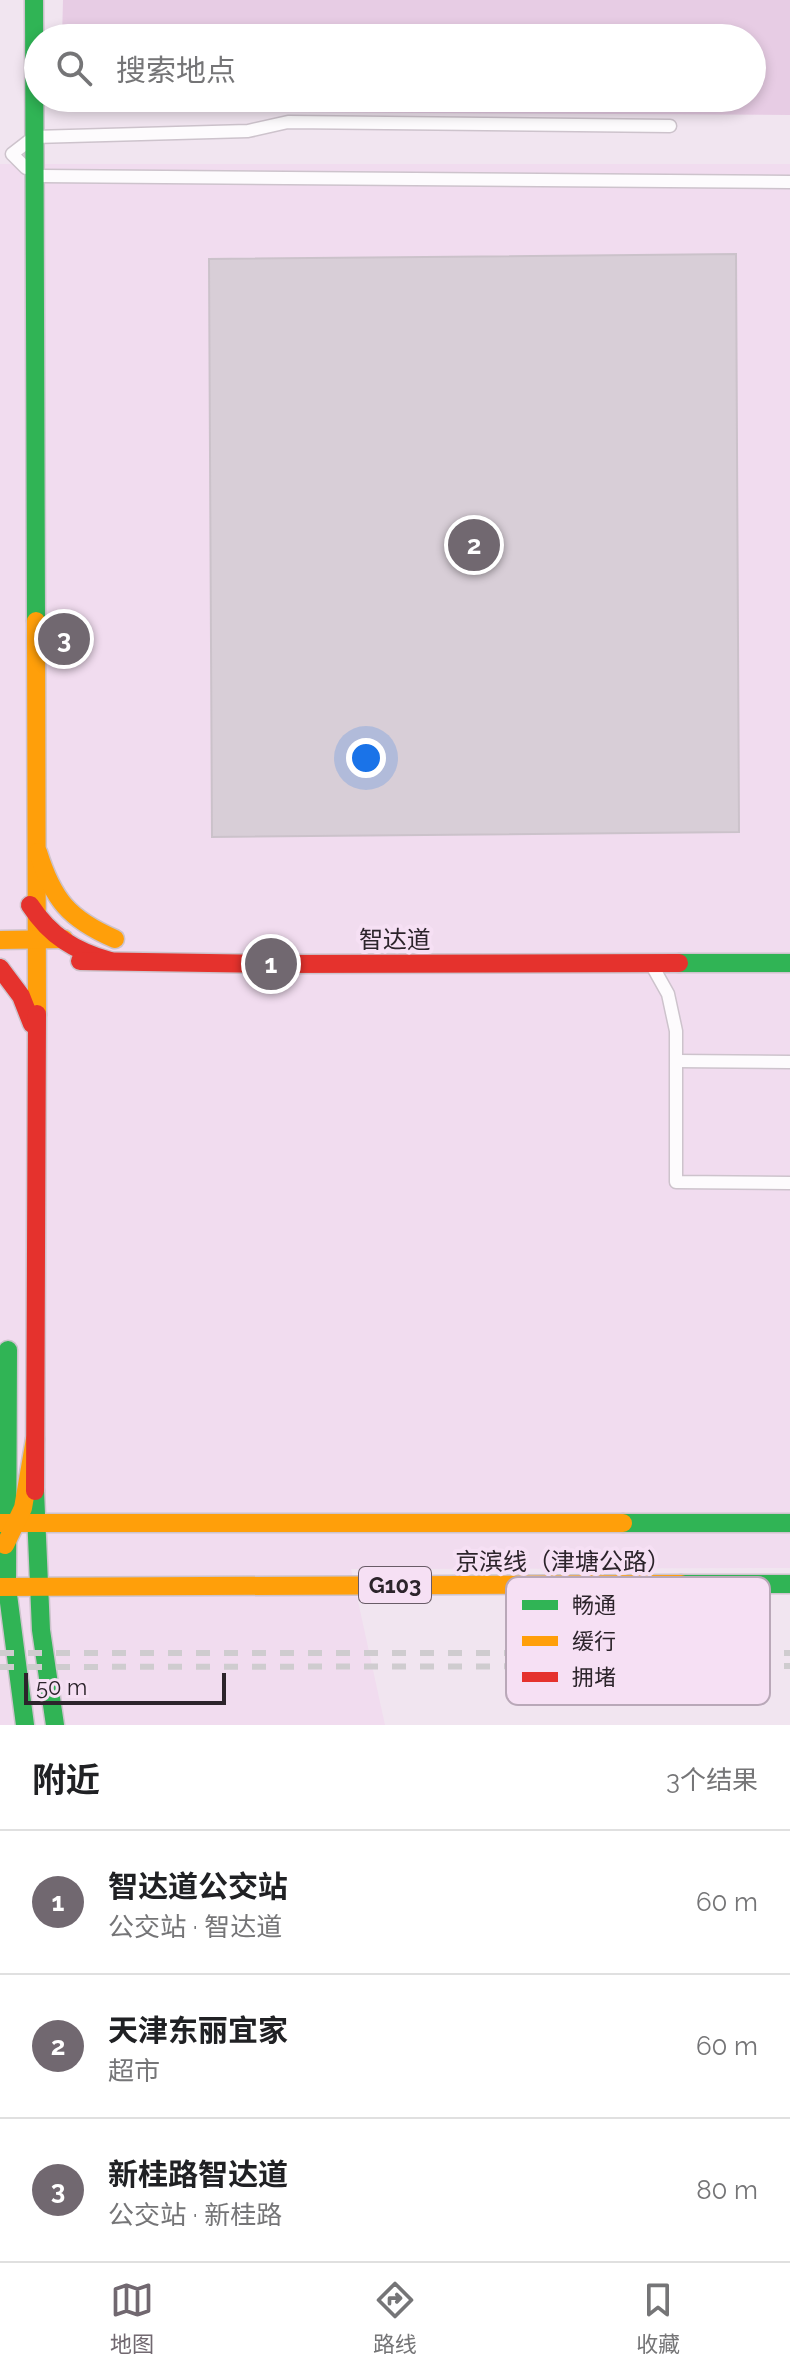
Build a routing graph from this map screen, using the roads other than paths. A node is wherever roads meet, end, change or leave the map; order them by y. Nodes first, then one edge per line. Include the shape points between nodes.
1 (34, 0) edge
2 (34, 24) edge
3 (34, 112) edge
4 (670, 126) dead end
5 (34, 137) junction
6 (12, 146) junction
7 (35, 176) junction
8 (790, 182) edge
9 (12, 185) dead end
10 (37, 846) junction
11 (19, 871) dead end
12 (37, 917) junction
13 (10, 921) edge
14 (37, 939) junction
15 (58, 939) junction
16 (51, 961) junction
17 (110, 961) junction
18 (651, 962) junction
19 (4, 963) edge
20 (790, 963) edge
21 (13, 982) junction
22 (13, 1030) dead end
23 (37, 1043) junction
24 (677, 1061) junction
25 (790, 1062) edge
26 (790, 1183) edge
27 (9, 1332) dead end
28 (15, 1523) edge
29 (790, 1523) edge
30 (3, 1546) edge
31 (770, 1584) edge
32 (790, 1584) edge
33 (506, 1585) edge
34 (37, 1586) junction
35 (4, 1587) edge
36 (25, 1725) edge
37 (55, 1725) edge

1 - 2 main road
3 - 5 main road
4 - 5 lane via 288,122 248,131
5 - 6 lane
5 - 7 main road
6 - 7 lane
6 - 9 main road
7 - 8 lane
7 - 10 main road
10 - 12 main road
10 - 15 main road via 51,888 68,913 79,923 122,939
11 - 12 main road
12 - 14 main road
12 - 15 main road
13 - 14 main road
13 - 19 main road
14 - 15 main road
14 - 16 main road
15 - 17 main road via 76,951
16 - 17 main road, 智达道
16 - 19 main road, 智达道
16 - 23 main road
17 - 18 main road, 智达道
18 - 20 main road, 智达道
18 - 24 lane via 674,1012
19 - 21 main road
21 - 22 main road
21 - 23 main road
23 - 28 main road via 35,1439
24 - 25 lane
24 - 26 lane via 676,1182
27 - 28 main road
28 - 29 main road, 京滨线（津塘公路）
28 - 30 main road
28 - 34 main road
30 - 35 main road
31 - 32 main road, 京滨线（津塘公路） / G103
33 - 34 main road, 京滨线（津塘公路） / G103
34 - 35 main road, 京滨线（津塘公路） / G103
34 - 37 main road
35 - 36 main road

